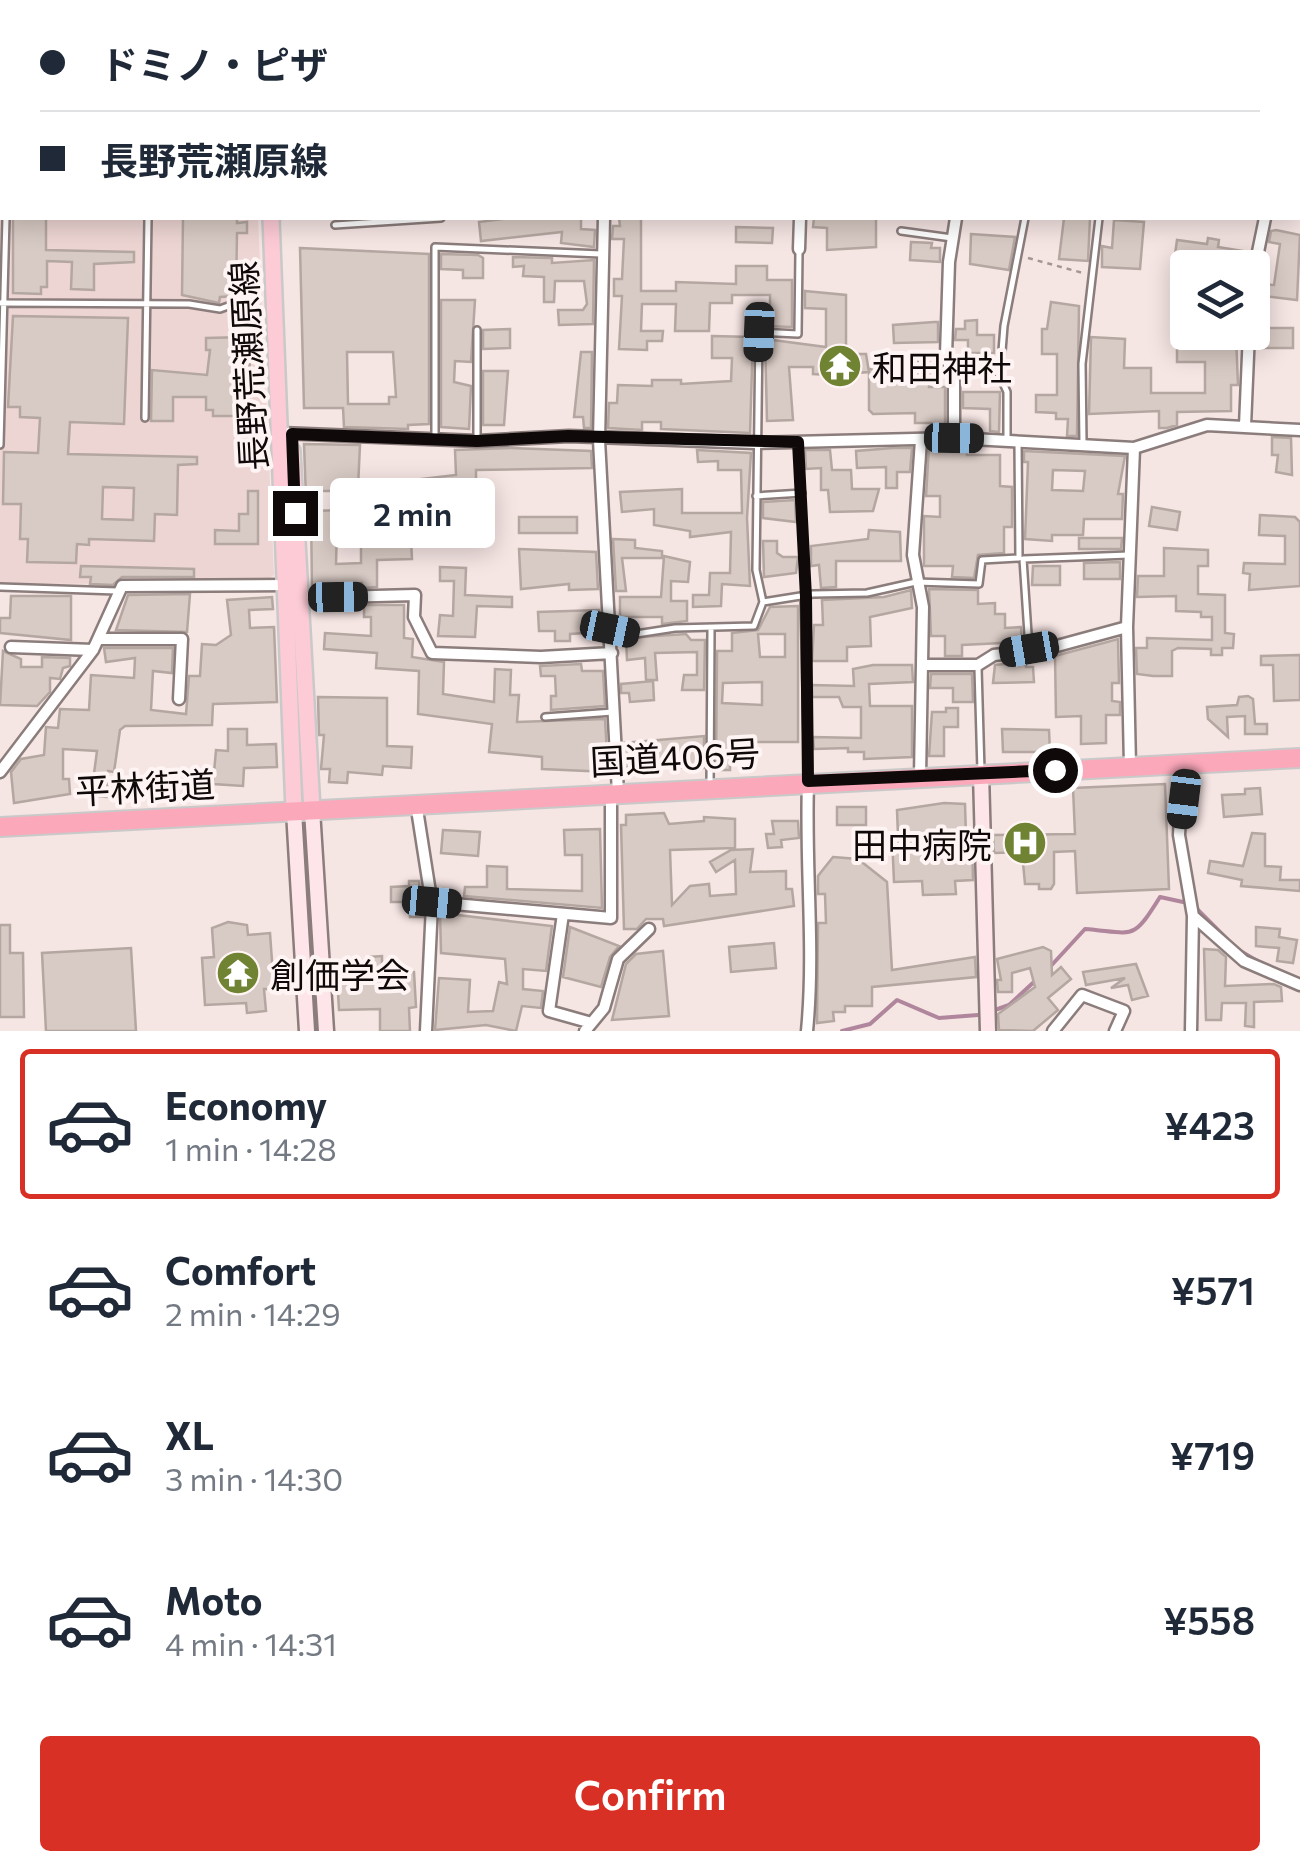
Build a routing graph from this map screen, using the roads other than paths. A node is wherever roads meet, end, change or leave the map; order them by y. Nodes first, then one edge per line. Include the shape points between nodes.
1 (6, 220) edge
2 (148, 220) edge
3 (271, 220) edge
4 (281, 220) edge
5 (411, 220) edge
6 (604, 220) edge
7 (800, 220) edge
8 (956, 220) edge
9 (1025, 220) edge
10 (1099, 220) edge
11 (1265, 220) edge
12 (335, 225) dead end
13 (901, 232) dead end
14 (952, 238) junction
15 (799, 249) joint
16 (1258, 250) edge
17 (604, 254) junction
18 (2, 303) edge
19 (146, 304) junction
20 (230, 305) dead end
21 (476, 330) dead end
22 (1248, 350) edge
23 (145, 418) dead end
24 (1245, 426) junction
25 (0, 429) edge
26 (1300, 430) edge
27 (286, 434) junction
28 (435, 438) junction
29 (954, 438) junction
30 (1012, 439) junction
31 (599, 440) junction
32 (921, 440) junction
33 (477, 441) junction
34 (798, 442) junction
35 (755, 443) junction
36 (1083, 443) junction
37 (0, 446) edge
38 (1134, 448) junction
39 (802, 493) junction
40 (756, 496) junction
41 (1130, 555) junction
42 (1021, 558) junction
43 (916, 582) junction
44 (0, 587) edge
45 (120, 591) junction
46 (293, 592) junction
47 (805, 597) junction
48 (763, 602) junction
49 (1127, 627) junction
50 (610, 629) junction
51 (711, 630) junction
52 (96, 645) junction
53 (11, 647) dead end
54 (1029, 649) junction
55 (612, 653) junction
56 (922, 665) junction
57 (978, 665) junction
58 (179, 698) dead end
59 (613, 712) junction
60 (545, 717) dead end
61 (1300, 758) edge
62 (1184, 764) junction
63 (1130, 766) junction
64 (0, 772) edge
65 (981, 773) junction
66 (920, 776) junction
67 (808, 781) junction
68 (710, 787) junction
69 (614, 793) junction
70 (416, 803) junction
71 (303, 811) junction
72 (0, 826) edge
73 (432, 902) junction
74 (563, 914) junction
75 (1194, 916) junction
76 (649, 929) dead end
77 (1300, 985) edge
78 (586, 1026) edge
79 (306, 1031) edge
80 (326, 1031) edge
81 (426, 1031) edge
82 (807, 1031) edge
83 (988, 1031) edge
84 (1053, 1031) edge
85 (1116, 1031) edge
86 (1192, 1031) edge

1 - 18 lane
2 - 19 lane
3 - 27 main road, 長野荒瀬原線
4 - 27 main road, 長野荒瀬原線
5 - 12 lane
6 - 17 street
7 - 15 street
8 - 14 street
9 - 30 lane via 1000,376
10 - 36 lane via 1082,364
11 - 16 street
13 - 14 lane
14 - 29 street via 946,355 954,381
15 - 35 lane via 798,334 759,332
17 - 28 lane via 435,246
17 - 31 street
18 - 19 lane
18 - 25 lane
19 - 20 lane
19 - 23 lane
21 - 33 lane
22 - 24 street
24 - 26 street
24 - 38 street via 1207,425
25 - 37 lane
27 - 28 street
27 - 46 main road, 長野荒瀬原線
28 - 33 street
29 - 30 street
29 - 32 street
30 - 36 street
30 - 42 lane
31 - 33 street
31 - 35 street
31 - 50 street
32 - 34 street
32 - 43 street
34 - 35 street
34 - 39 lane
35 - 40 lane
36 - 38 street
38 - 41 street
39 - 40 lane
39 - 47 lane
40 - 48 lane
41 - 42 lane
41 - 49 street
42 - 43 lane via 982,560 980,584
42 - 54 lane
43 - 47 lane
43 - 56 street via 924,608
44 - 45 lane
45 - 46 street via 122,586
45 - 52 street
46 - 55 street via 415,595 414,617 432,653
46 - 71 main road, 長野荒瀬原線
47 - 48 lane
47 - 67 lane
48 - 51 lane via 754,626
49 - 54 street
49 - 63 street
50 - 51 lane
50 - 55 street
51 - 68 lane
52 - 53 street
52 - 58 street via 182,639
52 - 64 street
54 - 57 street
55 - 59 street
56 - 57 street
56 - 66 street
57 - 65 lane
59 - 60 lane
59 - 69 street
61 - 62 highway, 国道406号
62 - 63 highway, 国道406号
62 - 75 street via 1179,836
63 - 65 highway, 国道406号
65 - 66 highway, 国道406号
65 - 83 street
66 - 67 highway, 国道406号
67 - 68 highway, 国道406号
67 - 82 street via 805,869 814,960
68 - 69 highway, 国道406号
69 - 70 highway, 国道406号
69 - 74 street via 611,918
70 - 71 highway, 国道406号
70 - 73 street
71 - 72 highway, 平林街道
71 - 79 street
71 - 80 street
73 - 74 street
73 - 81 street
74 - 78 street via 548,1010
75 - 77 street via 1244,961
75 - 86 street
76 - 78 street via 618,959 604,1008
84 - 85 street via 1082,994 1124,1011

